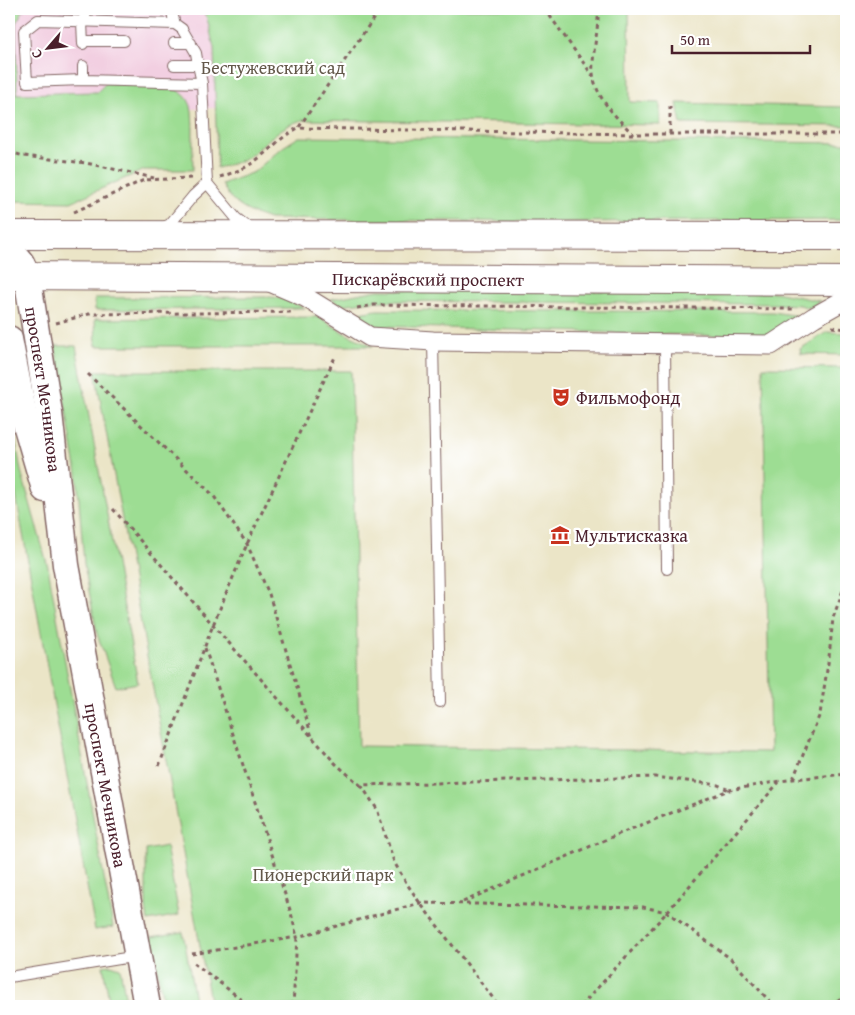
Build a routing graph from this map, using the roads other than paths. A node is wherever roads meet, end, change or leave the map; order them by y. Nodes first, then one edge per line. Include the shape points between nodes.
1 (88, 9) edge
2 (171, 9) edge
3 (82, 22) junction
4 (174, 24) junction
5 (124, 41) dead end
6 (190, 43) junction
7 (174, 44) dead end
8 (174, 65) dead end
9 (198, 65) junction
10 (83, 66) dead end
11 (83, 80) junction
12 (202, 84) junction
13 (207, 180) junction
14 (9, 235) edge
15 (148, 235) junction
16 (258, 235) junction
17 (846, 236) edge
18 (9, 248) edge
19 (18, 276) edge
20 (260, 278) junction
21 (846, 281) edge
22 (846, 299) edge
23 (9, 338) edge
24 (433, 341) junction
25 (664, 344) junction
26 (32, 416) junction
27 (667, 569) dead end
28 (440, 702) dead end
29 (138, 956) junction
30 (9, 977) edge
31 (147, 1006) edge

1 - 3 lane
2 - 4 lane
3 - 4 lane
3 - 5 lane via 82,42
3 - 11 lane via 38,20 24,31 27,82
4 - 6 lane via 182,28
6 - 7 lane
6 - 9 lane
8 - 9 lane
9 - 12 lane
10 - 11 lane
11 - 12 lane
12 - 13 lane
13 - 15 lane via 170,224
13 - 16 lane via 236,218
14 - 15 main road
15 - 16 main road
16 - 17 main road
18 - 19 street, проспект Мечникова via 21,263
19 - 20 main road, Пискарёвский проспект
19 - 26 street, проспект Мечникова
20 - 21 main road, Пискарёвский проспект
20 - 24 street via 305,297 370,337
22 - 25 street via 771,345
23 - 26 street, проспект Мечникова
24 - 25 street
24 - 28 lane
25 - 27 lane
26 - 29 street, проспект Мечникова via 66,565
29 - 30 lane
29 - 31 street, проспект Мечникова

